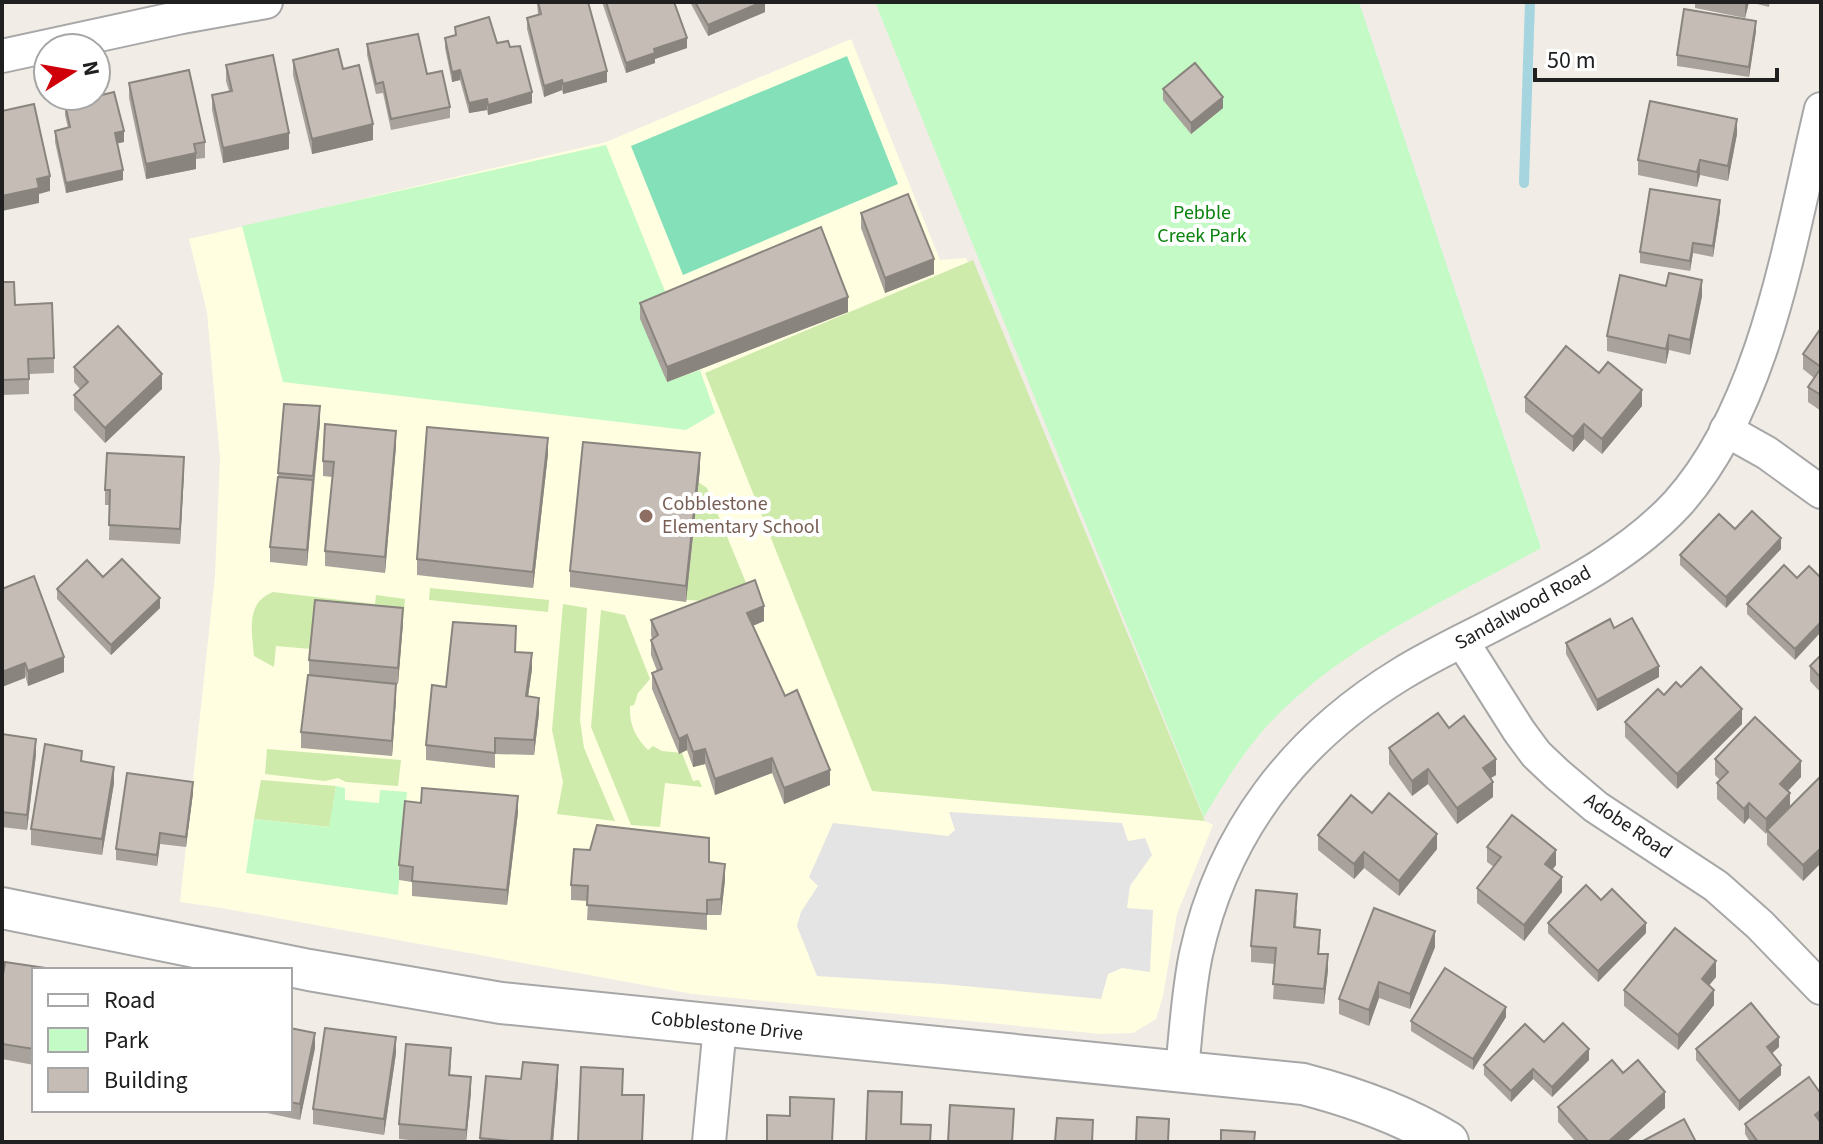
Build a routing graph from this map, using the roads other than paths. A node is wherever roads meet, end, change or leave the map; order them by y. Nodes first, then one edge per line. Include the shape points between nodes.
1 (266, 2) edge
2 (2, 56) edge
3 (1821, 109) edge
4 (1726, 430) junction
5 (1821, 492) edge
6 (1462, 641) junction
7 (2, 908) edge
8 (1821, 988) edge
9 (720, 1026) junction
10 (1182, 1070) junction
11 (709, 1142) edge
12 (1448, 1142) edge

1 - 2 street
3 - 4 street, Sandalwood Road via 1775,304 1748,389
4 - 5 street
4 - 6 street, Sandalwood Road via 1679,502 1621,553
6 - 8 street, Adobe Road via 1519,731 1557,774 1596,807 1716,886
6 - 10 street, Sandalwood Road via 1348,710 1280,776 1253,813 1210,903 1195,956
7 - 9 street, Cobblestone Drive via 411,989
9 - 10 street, Cobblestone Drive
9 - 11 street
10 - 12 street, Cobblestone Drive via 1303,1084 1348,1096

